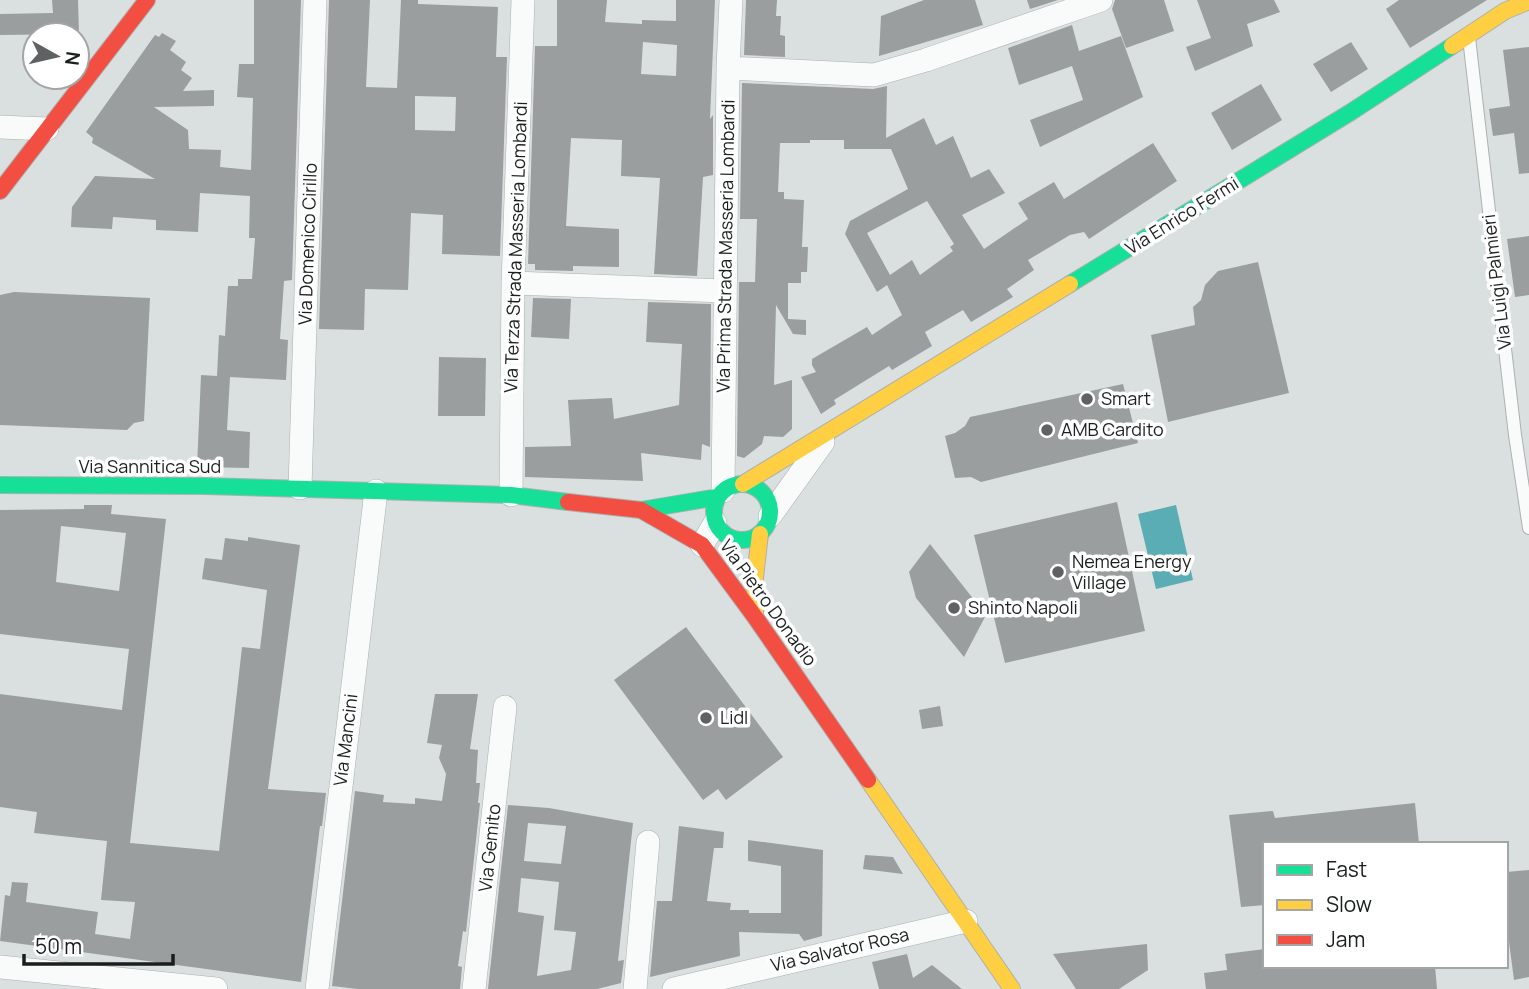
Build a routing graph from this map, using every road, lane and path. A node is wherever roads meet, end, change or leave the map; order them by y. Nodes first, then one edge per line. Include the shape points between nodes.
1 (147, 0) edge
2 (316, 0) edge
3 (523, 0) edge
4 (732, 0) edge
5 (1101, 0) edge
6 (1529, 1) edge
7 (1469, 35) junction
8 (728, 68) junction
9 (0, 127) edge
10 (47, 129) junction
11 (0, 191) edge
12 (513, 283) junction
13 (725, 291) junction
14 (833, 428) junction
15 (0, 485) edge
16 (300, 488) junction
17 (376, 491) junction
18 (728, 491) junction
19 (511, 495) junction
20 (641, 510) junction
21 (765, 525) junction
22 (1529, 528) edge
23 (721, 529) junction
24 (702, 545) junction
25 (755, 617) junction
26 (505, 706) dead end
27 (648, 842) dead end
28 (966, 921) junction
29 (0, 967) edge
30 (216, 989) edge
31 (317, 989) edge
32 (474, 989) edge
33 (635, 989) edge
34 (674, 989) edge
35 (1012, 989) edge

1 - 10 main road
2 - 16 street, Via Domenico Cirillo
3 - 12 street, Via Terza Strada Masseria Lombardi
4 - 8 street, Via Prima Strada Masseria Lombardi
5 - 8 street via 874,75
6 - 7 main road, Via Enrico Fermi via 1504,11
7 - 14 main road, Via Enrico Fermi via 1340,119
7 - 22 lane, Via Luigi Palmieri
8 - 13 street, Via Prima Strada Masseria Lombardi
9 - 10 street
10 - 11 main road
12 - 13 street
12 - 19 street, Via Terza Strada Masseria Lombardi
13 - 18 street, Via Prima Strada Masseria Lombardi
14 - 18 main road, Via Enrico Fermi
14 - 21 street, Via Enrico Fermi
15 - 16 main road, Via Sannitica Sud
16 - 17 main road, Via Pietro Donadio
17 - 19 main road, Via Pietro Donadio
17 - 31 street, Via Mancini
18 - 20 main road
18 - 21 main road via 751,485 764,494 770,508
18 - 23 main road via 714,510
19 - 20 main road, Via Pietro Donadio
20 - 24 main road, Via Pietro Donadio
21 - 23 main road via 754,538 740,541
21 - 25 main road via 755,577
23 - 24 street
24 - 25 main road, Via Pietro Donadio
25 - 28 main road, Via Pietro Donadio
26 - 32 street, Via Gemito
27 - 33 street
28 - 34 street, Via Salvator Rosa
28 - 35 main road, Via Pietro Donadio
29 - 30 street

